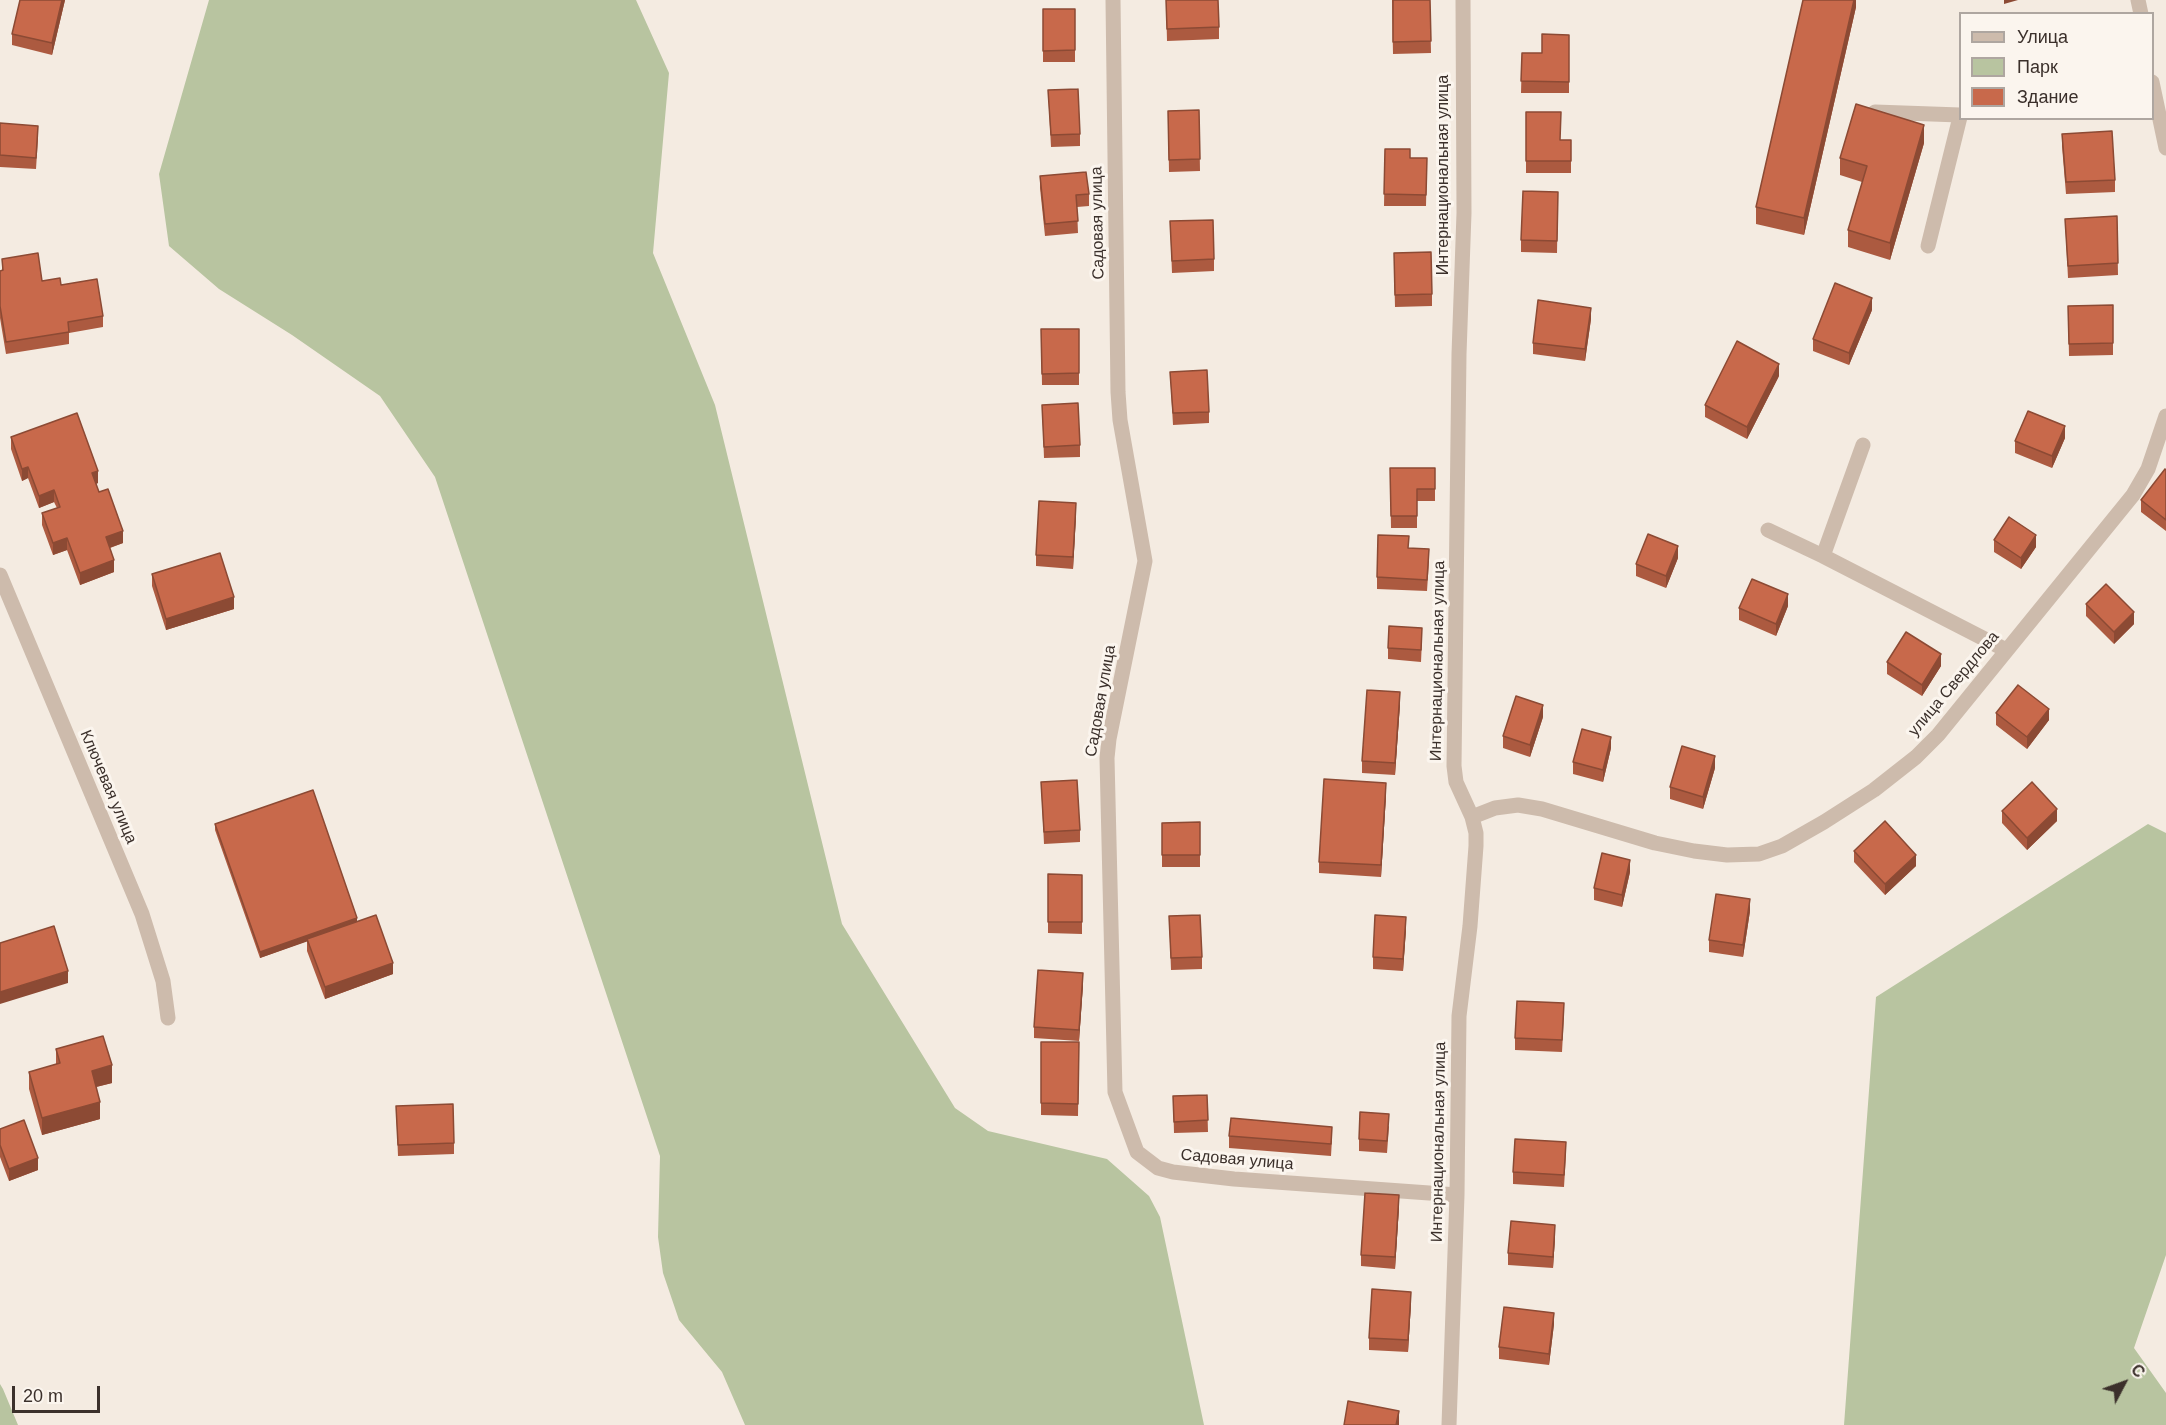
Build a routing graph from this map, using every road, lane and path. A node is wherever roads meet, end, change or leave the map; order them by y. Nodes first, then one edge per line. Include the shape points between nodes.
1 (1113, 0) edge
2 (1463, 0) edge
3 (2155, 107) edge
4 (1875, 112) edge
5 (1959, 116) edge
6 (1959, 120) edge
7 (2166, 148) edge
8 (1928, 246) dead end
9 (2166, 416) edge
10 (1863, 445) dead end
11 (1768, 530) dead end
12 (1823, 556) junction
13 (0, 575) edge
14 (2006, 650) junction
15 (1472, 817) junction
16 (168, 1018) dead end
17 (1457, 1195) junction
18 (1449, 1425) edge

1 - 17 street, Садовая улица via 1118,392 1145,561 1107,758 1115,1092 1137,1152 1158,1168 1234,1179
2 - 15 street, Интернациональная улица via 1464,213 1454,766 1456,782
3 - 7 street
4 - 5 street
6 - 8 street
9 - 14 street, улица Свердлова via 2148,469 2133,495
10 - 12 street
11 - 12 street
12 - 14 street
13 - 16 street, Ключевая улица via 142,914 164,981
14 - 15 street, улица Свердлова via 1916,757 1824,822 1759,854 1694,851 1518,805
15 - 17 street, Интернациональная улица via 1476,846 1459,1016
17 - 18 street, Интернациональная улица

